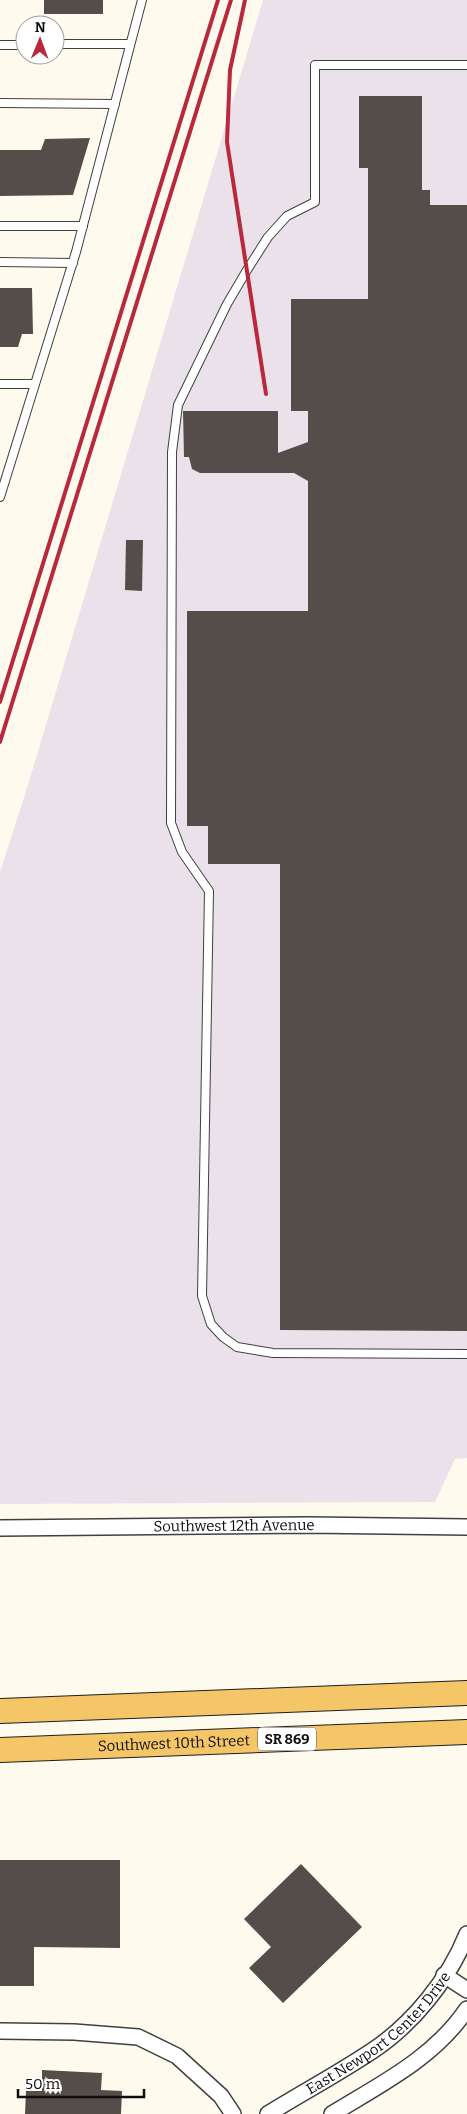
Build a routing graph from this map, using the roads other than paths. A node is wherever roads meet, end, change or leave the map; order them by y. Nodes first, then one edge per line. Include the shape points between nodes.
1 (142, 0) edge
2 (15, 44) edge
3 (65, 44) edge
4 (130, 44) junction
5 (0, 45) edge
6 (467, 65) edge
7 (0, 103) edge
8 (115, 104) junction
9 (0, 226) edge
10 (83, 226) junction
11 (0, 262) edge
12 (72, 263) junction
13 (0, 384) edge
14 (35, 384) junction
15 (0, 496) edge
16 (467, 1354) edge
17 (467, 1527) edge
18 (0, 1528) edge
19 (467, 1693) edge
20 (0, 1711) edge
21 (467, 1732) edge
22 (0, 1750) edge
23 (467, 1934) edge
24 (444, 1975) junction
25 (467, 1990) edge
26 (467, 2009) edge
27 (0, 2031) edge
28 (233, 2114) edge
29 (268, 2114) edge
30 (332, 2114) edge

1 - 4 lane
2 - 5 lane
3 - 4 lane
4 - 8 lane
6 - 16 lane via 315,65 316,202 288,216 268,238 227,304 178,406 172,452 171,823 182,852 209,891 202,1296 211,1324 238,1347 273,1353
7 - 8 lane
8 - 10 lane
9 - 10 lane
10 - 12 lane
11 - 12 lane
12 - 14 lane
13 - 14 lane
14 - 15 lane
17 - 18 street, Southwest 12th Avenue
19 - 20 main road
21 - 22 main road, Southwest 10th Street / SR 869
23 - 24 street, East Newport Center Drive
24 - 25 street
24 - 29 street, East Newport Center Drive via 404,2025 374,2050
26 - 30 street via 439,2043 414,2064
27 - 28 street via 138,2037 177,2056 221,2096

